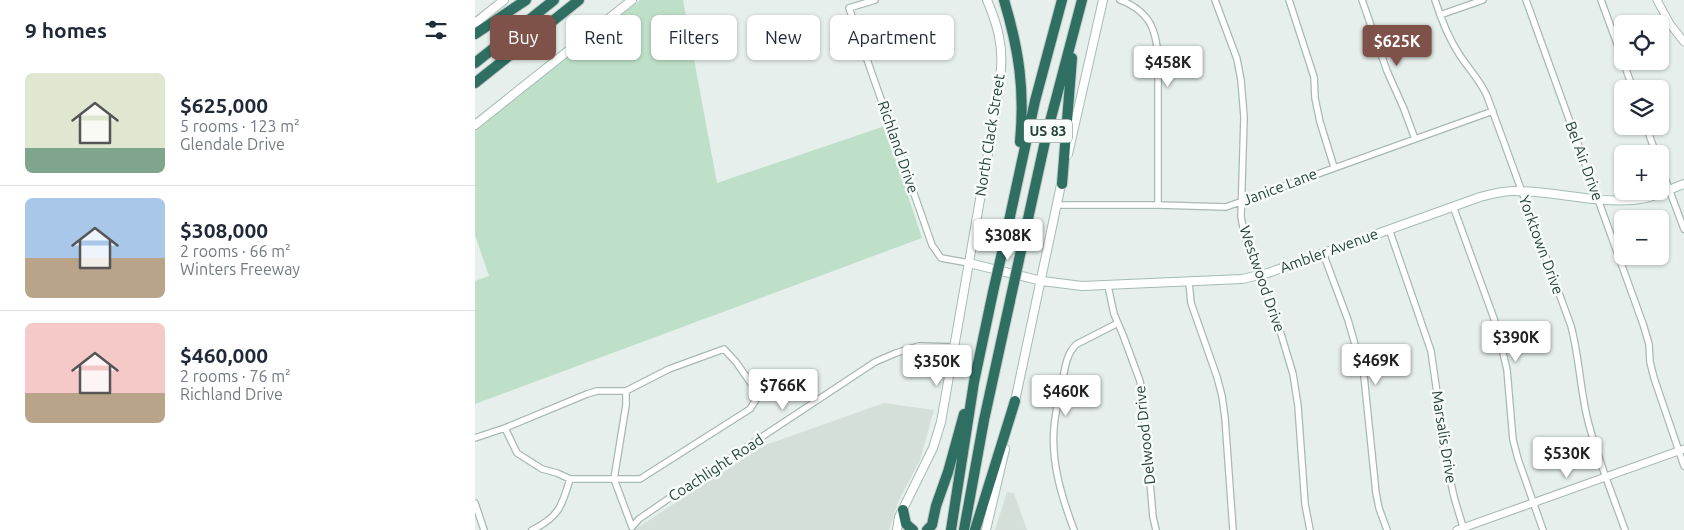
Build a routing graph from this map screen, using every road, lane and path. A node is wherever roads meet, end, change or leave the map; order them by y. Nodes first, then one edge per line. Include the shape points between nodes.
1 (503, 0) edge
2 (526, 0) edge
3 (554, 0) edge
4 (579, 0) edge
5 (632, 0) edge
6 (875, 0) edge
7 (987, 0) edge
8 (1003, 0) edge
9 (1062, 0) edge
10 (1082, 0) edge
11 (1103, 0) edge
12 (1120, 0) edge
13 (1215, 0) edge
14 (1289, 0) edge
15 (1362, 0) edge
16 (1435, 0) edge
17 (1483, 0) edge
18 (1526, 0) edge
19 (1601, 0) edge
20 (1657, 0) edge
21 (1440, 15) junction
22 (1077, 16) junction
23 (475, 22) edge
24 (475, 34) edge
25 (1614, 35) edge
26 (1684, 42) edge
27 (475, 63) edge
28 (475, 83) edge
29 (1493, 111) junction
30 (475, 125) edge
31 (1415, 139) junction
32 (1334, 167) junction
33 (1062, 184) junction
34 (1684, 184) edge
35 (1669, 190) joint
36 (1522, 191) junction
37 (1013, 199) junction
38 (1597, 200) junction
39 (1614, 200) edge
40 (1241, 202) junction
41 (1057, 205) junction
42 (1158, 205) junction
43 (1453, 206) junction
44 (1389, 229) junction
45 (1684, 230) edge
46 (1323, 253) junction
47 (969, 263) junction
48 (1259, 276) junction
49 (1042, 281) junction
50 (1189, 282) junction
51 (1108, 286) junction
52 (1118, 323) junction
53 (955, 347) junction
54 (974, 382) junction
55 (626, 391) junction
56 (1015, 401) junction
57 (505, 428) junction
58 (475, 438) edge
59 (1681, 450) edge
60 (1684, 466) edge
61 (1606, 477) junction
62 (570, 479) junction
63 (614, 479) junction
64 (1533, 502) junction
65 (475, 503) edge
66 (903, 510) junction
67 (930, 528) edge
68 (1461, 529) edge
69 (484, 530) edge
70 (532, 530) edge
71 (897, 530) edge
72 (913, 530) edge
73 (951, 530) edge
74 (964, 530) edge
75 (975, 530) edge
76 (986, 530) edge
77 (1074, 530) edge
78 (1156, 530) edge
79 (1233, 530) edge
80 (1311, 530) edge
81 (1387, 530) edge
82 (1543, 530) edge
83 (1625, 530) edge

1 - 23 main road
2 - 24 highway
3 - 27 highway
4 - 28 highway
5 - 30 main road
6 - 47 street, Richland Drive via 849,8 931,245 941,258
7 - 47 main road, North Clack Street via 999,37 1001,70
8 - 37 highway via 1020,62 1022,100
9 - 37 highway, US 83
10 - 22 highway, US 83
11 - 33 main road
12 - 42 street via 1142,13 1155,36
13 - 40 street, Westwood Drive via 1237,59 1241,80 1244,117
14 - 32 street via 1314,77 1320,122
15 - 31 street
16 - 21 street, Yorktown Drive
17 - 21 street
18 - 38 street, Bel Air Drive
19 - 25 street
20 - 26 street
21 - 29 street, Yorktown Drive via 1447,35 1482,85
22 - 33 highway
22 - 74 highway, US 83, bridge via 1022,246
29 - 31 street, Janice Lane
29 - 36 street, Yorktown Drive
31 - 32 street, Janice Lane
32 - 40 street, Janice Lane
33 - 41 main road
34 - 35 main road, Ambler Avenue
35 - 45 street
36 - 38 main road, Ambler Avenue
36 - 43 main road, Ambler Avenue via 1497,193
36 - 61 street, Yorktown Drive via 1571,326 1591,434
37 - 54 highway, US 83, bridge
38 - 39 main road, Ambler Avenue
38 - 59 street, Bel Air Drive via 1643,324 1654,378
40 - 42 street, Janice Lane via 1218,207
40 - 48 street, Westwood Drive via 1245,236
41 - 42 street, Janice Lane
41 - 49 main road
43 - 44 main road, Ambler Avenue
43 - 64 street via 1501,340 1513,440
44 - 46 main road, Ambler Avenue
44 - 68 street, Marsalis Drive via 1431,351 1442,441
46 - 48 main road, Ambler Avenue
46 - 81 street via 1348,320 1364,376 1376,492
47 - 49 main road, Ambler Avenue
47 - 53 main road, North Clack Street
48 - 50 main road, Ambler Avenue
48 - 80 street, Westwood Drive via 1293,374 1305,504
49 - 51 main road, Ambler Avenue
49 - 56 main road
50 - 51 main road, Ambler Avenue
50 - 79 street via 1191,303 1222,396
51 - 52 street, Delwood Drive
52 - 77 street via 1072,348 1063,381 1054,428 1054,454 1065,506
52 - 78 street, Delwood Drive via 1140,381
53 - 63 street, Coachlight Road via 919,346 875,362 639,519 632,527
53 - 66 main road, North Clack Street via 933,448
54 - 67 highway
54 - 73 highway, US 83
55 - 57 street via 587,394
55 - 63 street
55 - 63 street via 669,369 724,349 759,396 750,408 640,479
56 - 75 highway
56 - 76 main road
57 - 58 street
57 - 62 street via 517,453 523,458
59 - 60 street, Bel Air Drive
59 - 61 street
61 - 64 street
61 - 83 street, Yorktown Drive
62 - 63 street
62 - 70 street via 555,515
64 - 68 street
64 - 82 street
65 - 69 street
66 - 71 main road, North Clack Street
66 - 72 highway via 906,524

